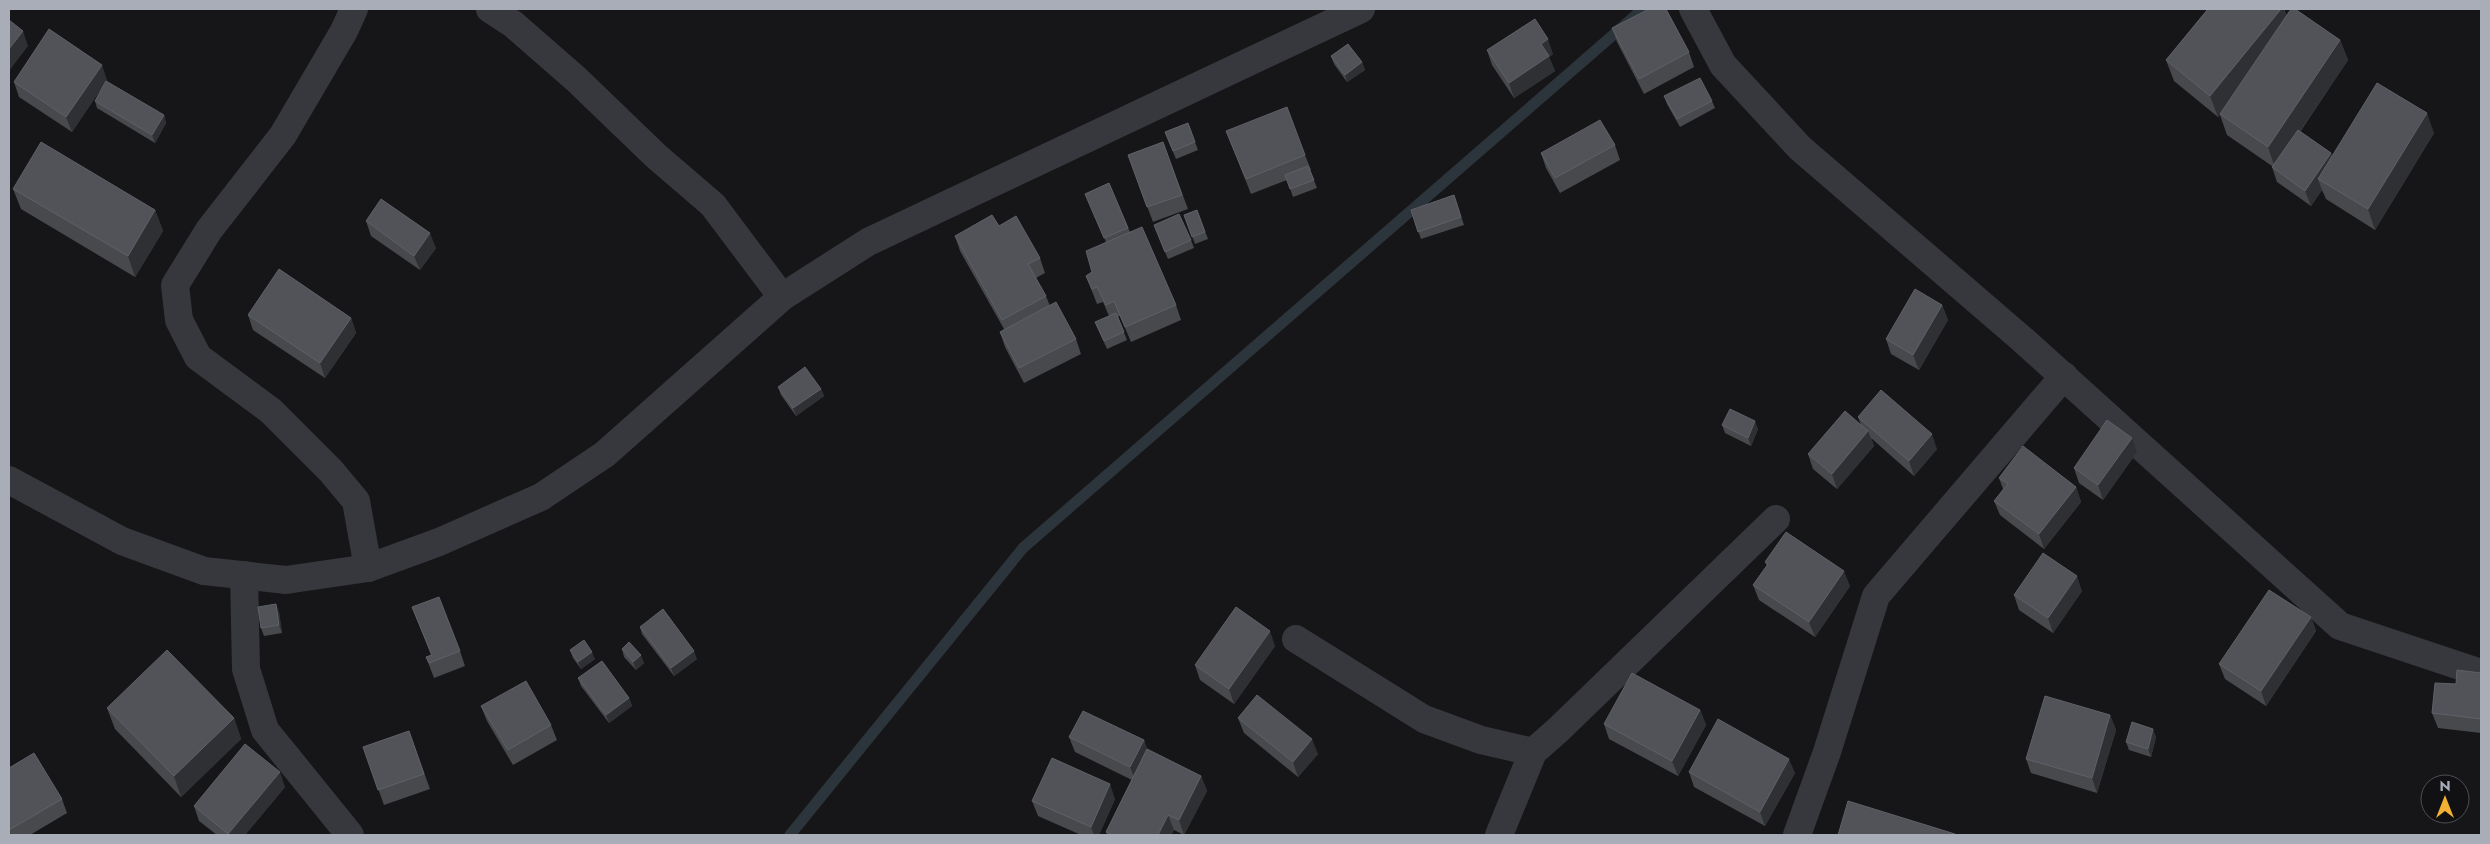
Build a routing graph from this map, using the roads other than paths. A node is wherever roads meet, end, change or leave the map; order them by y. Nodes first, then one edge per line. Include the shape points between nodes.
1 (354, 9) edge
2 (490, 9) edge
3 (1361, 9) edge
4 (1692, 9) edge
5 (782, 297) junction
6 (2064, 376) junction
7 (9, 480) edge
8 (1776, 519) dead end
9 (368, 568) junction
10 (244, 575) junction
11 (1296, 639) dead end
12 (2481, 674) edge
13 (1533, 752) junction
14 (350, 835) edge
15 (1499, 835) edge
16 (1797, 835) edge

1 - 9 street via 283,135 209,230 175,285 179,320 198,357 271,411 356,501
2 - 5 street via 513,24 576,79 656,156 713,205
3 - 5 street via 868,242
4 - 6 street via 1723,65 1800,148
5 - 9 street via 604,454 541,497 439,542
6 - 12 street via 2340,626
6 - 16 street via 1876,596
7 - 10 street via 122,541 204,571
8 - 13 street
9 - 10 street via 286,580
10 - 14 street via 246,669 265,730
11 - 13 street via 1424,719 1481,740
13 - 15 street

